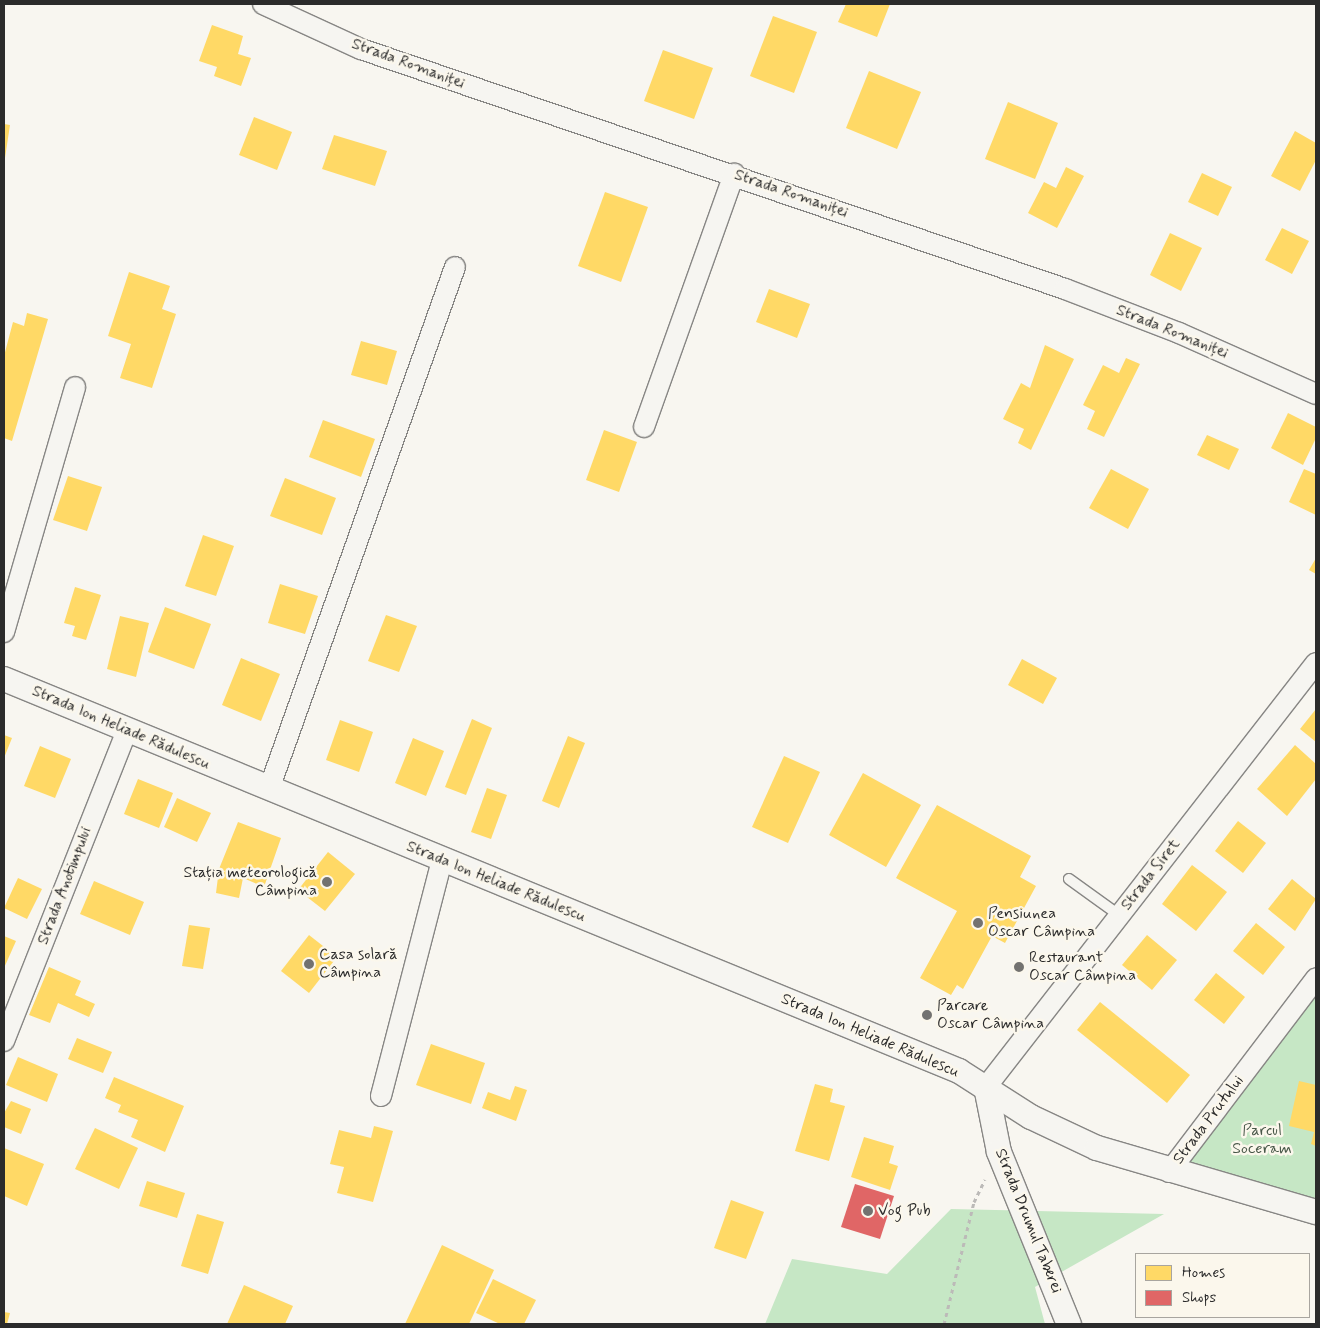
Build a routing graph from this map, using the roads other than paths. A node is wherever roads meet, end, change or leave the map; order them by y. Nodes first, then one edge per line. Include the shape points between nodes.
1 (263, 4) edge
2 (734, 174) junction
3 (455, 267) dead end
4 (75, 387) dead end
5 (1316, 394) edge
6 (644, 427) dead end
7 (4, 632) edge
8 (1316, 663) edge
9 (4, 679) edge
10 (126, 731) junction
11 (269, 789) junction
12 (442, 860) junction
13 (1069, 879) dead end
14 (1120, 914) junction
15 (1316, 978) edge
16 (4, 1041) edge
17 (986, 1087) junction
18 (381, 1096) dead end
19 (1170, 1172) junction
20 (1316, 1212) edge
21 (1069, 1324) edge

1 - 2 street, Strada Romaniței via 361,50
2 - 5 street, Strada Romaniței via 1065,289 1179,333
2 - 6 street
3 - 11 street
4 - 7 street
8 - 14 street, Strada Siret
9 - 10 street, Strada Ion Heliade Rădulescu
10 - 11 street, Strada Ion Heliade Rădulescu
10 - 16 street, Strada Anotimpului
11 - 12 street, Strada Ion Heliade Rădulescu
12 - 17 street, Strada Ion Heliade Rădulescu via 960,1071
12 - 18 street
13 - 14 lane
14 - 17 street, Strada Siret
15 - 19 street, Strada Prutului
17 - 19 street, Strada Prutului via 1070,1136
17 - 21 street, Strada Drumul Taberei via 999,1152
19 - 20 street

